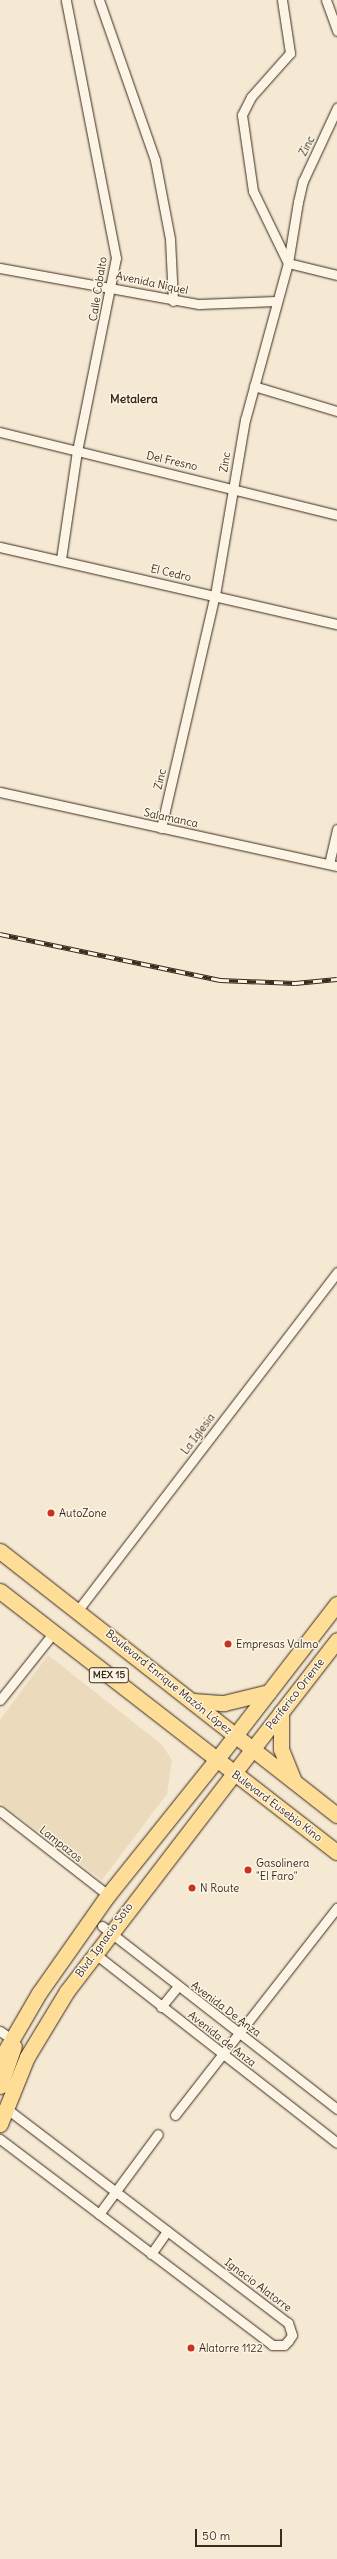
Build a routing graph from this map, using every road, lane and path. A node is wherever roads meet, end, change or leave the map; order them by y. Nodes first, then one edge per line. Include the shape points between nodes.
1 (66, 0) edge
2 (99, 0) edge
3 (282, 0) edge
4 (326, 0) edge
5 (337, 31) edge
6 (337, 108) edge
7 (288, 263) junction
8 (0, 268) edge
9 (337, 275) edge
10 (112, 287) junction
11 (173, 301) junction
12 (276, 301) junction
13 (254, 386) junction
14 (337, 411) edge
15 (0, 432) edge
16 (77, 451) junction
17 (233, 487) junction
18 (337, 516) edge
19 (0, 546) edge
20 (61, 559) junction
21 (215, 595) junction
22 (337, 624) edge
23 (0, 792) edge
24 (161, 828) junction
25 (337, 829) edge
26 (333, 865) edge
27 (337, 1272) edge
28 (0, 1551) edge
29 (0, 1591) edge
30 (337, 1604) edge
31 (78, 1610) junction
32 (54, 1632) junction
33 (337, 1640) edge
34 (269, 1692) junction
35 (0, 1700) edge
36 (193, 1701) junction
37 (281, 1712) junction
38 (236, 1736) junction
39 (252, 1749) junction
40 (218, 1759) junction
41 (234, 1773) junction
42 (294, 1781) junction
43 (0, 1811) edge
44 (337, 1815) edge
45 (337, 1852) edge
46 (108, 1895) junction
47 (337, 1908) edge
48 (106, 1929) junction
49 (94, 1953) junction
50 (177, 1987) junction
51 (161, 2007) junction
52 (5, 2034) edge
53 (240, 2034) junction
54 (222, 2054) junction
55 (0, 2060) edge
56 (0, 2086) edge
57 (6, 2108) junction
58 (337, 2109) edge
59 (175, 2115) dead end
60 (0, 2124) edge
61 (158, 2134) dead end
62 (0, 2139) edge
63 (337, 2143) edge
64 (116, 2192) junction
65 (99, 2214) junction
66 (168, 2231) junction
67 (151, 2254) junction

1 - 10 street, Calle Cobalto via 116,248
2 - 11 street via 155,160 170,239
3 - 7 street via 290,53 251,97 242,115 252,191
4 - 5 street
6 - 7 street, Zinc via 303,181
7 - 9 street
7 - 12 street, Zinc
8 - 10 street, Avenida Niquel
10 - 11 street, Avenida Niquel
10 - 16 street, Calle Cobalto
11 - 12 street, Avenida Niquel via 199,304
12 - 13 street, Zinc
13 - 14 street
13 - 17 street, Zinc
15 - 16 street, Del Fresno
16 - 17 street, Del Fresno
16 - 20 street, Calle Cobalto
17 - 18 street, Del Fresno
17 - 21 street, Zinc
19 - 20 street, El Cedro
20 - 21 street, El Cedro
21 - 22 street, El Cedro
21 - 24 street, Zinc
23 - 24 street, Salamanca
24 - 26 street, Salamanca
25 - 26 street
27 - 31 street, La Iglesia
28 - 31 main road, Boulevard Enrique Mazón López / MEX 15
29 - 32 main road, MEX 15
30 - 34 main road, Periferico Oriente
31 - 36 main road, Boulevard Enrique Mazón López / MEX 15
32 - 35 street
32 - 40 main road, MEX 15
33 - 37 main road, Periferico Oriente
34 - 36 main road via 224,1703
34 - 38 main road, Periferico Oriente
36 - 38 main road, Boulevard Enrique Mazón López / MEX 15
37 - 39 main road, Periferico Oriente
37 - 42 main road via 282,1749
38 - 39 main road, Boulevard Enrique Mazón López / MEX 15
38 - 40 main road, Periferico Oriente
39 - 41 main road, Periferico Oriente
39 - 42 main road, Boulevard Enrique Mazón López / MEX 15
40 - 41 main road, Bulevard Eusebio Kino / MEX 15
40 - 46 main road, Blvd. Ignacio Soto
41 - 45 main road, Bulevard Eusebio Kino / MEX 15
41 - 48 main road, Blvd. Ignacio Soto
42 - 44 main road, Boulevard Enrique Mazón López / MEX 15
43 - 46 street, Lampazos
46 - 48 main road via 117,1906
46 - 52 main road, Blvd. Ignacio Soto
47 - 53 street
48 - 49 main road, Blvd. Ignacio Soto
48 - 50 street, Avenida De Anza
49 - 51 street, Avenida de Anza
49 - 57 main road, Blvd. Ignacio Soto via 31,2050
50 - 51 street
50 - 53 street, Avenida De Anza
51 - 54 street, Avenida de Anza
52 - 55 main road, Blvd. Ignacio Soto
52 - 56 main road via 13,2054
53 - 54 street
53 - 58 street, Avenida De Anza
54 - 59 street
54 - 63 street, Avenida de Anza
57 - 60 main road, Blvd. Ignacio Soto
57 - 64 street, Ignacio Alatorre
61 - 64 street
62 - 65 street, Ignacio Alatorre
64 - 65 street
64 - 66 street, Ignacio Alatorre
65 - 67 street, Ignacio Alatorre
66 - 67 street
66 - 67 street, Ignacio Alatorre via 288,2323 292,2335 288,2341 278,2347 272,2345

